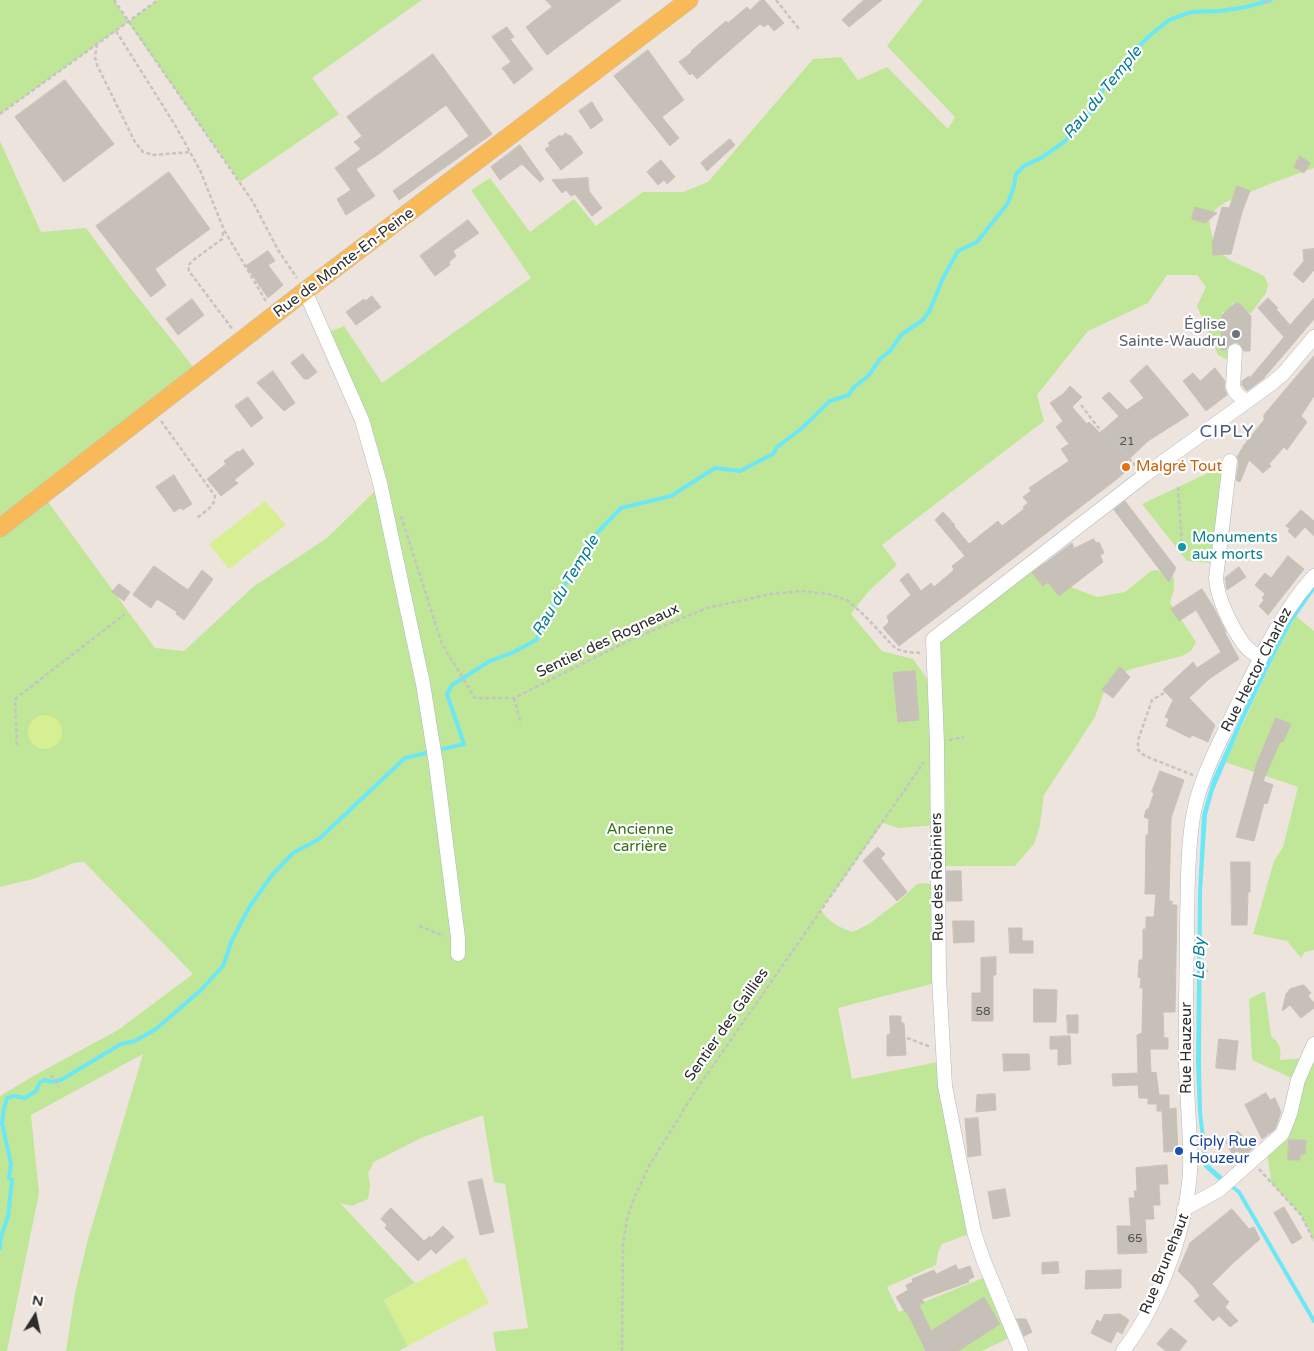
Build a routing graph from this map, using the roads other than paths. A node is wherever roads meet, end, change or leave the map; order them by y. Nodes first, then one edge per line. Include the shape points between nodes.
1 (689, 0) edge
2 (305, 291) junction
3 (1314, 337) edge
4 (1235, 350) dead end
5 (1245, 401) junction
6 (1230, 461) dead end
7 (0, 528) edge
8 (1314, 576) edge
9 (1261, 658) junction
10 (1206, 774) joint
11 (458, 954) dead end
12 (1314, 1044) edge
13 (1184, 1210) junction
14 (1021, 1351) edge
15 (1123, 1351) edge

1 - 2 main road, Rue de Monte-En-Peine
2 - 7 main road, Rue de Monte-En-Peine
2 - 11 street via 362,420 374,459 417,650 436,764
3 - 5 street via 1283,374
4 - 5 street via 1233,387
5 - 14 street, Rue des Robiniers via 933,639 944,1086 974,1232
6 - 9 street via 1217,590 1243,644
8 - 9 street, Rue Hector Charlez via 1275,630
9 - 10 street, Rue Hector Charlez
10 - 13 street, Rue Hauzeur via 1193,817 1188,883 1186,1064 1190,1172
12 - 13 street, Rue Brunehaut via 1298,1080 1282,1134 1219,1190
13 - 15 street, Rue Brunehaut via 1158,1289

